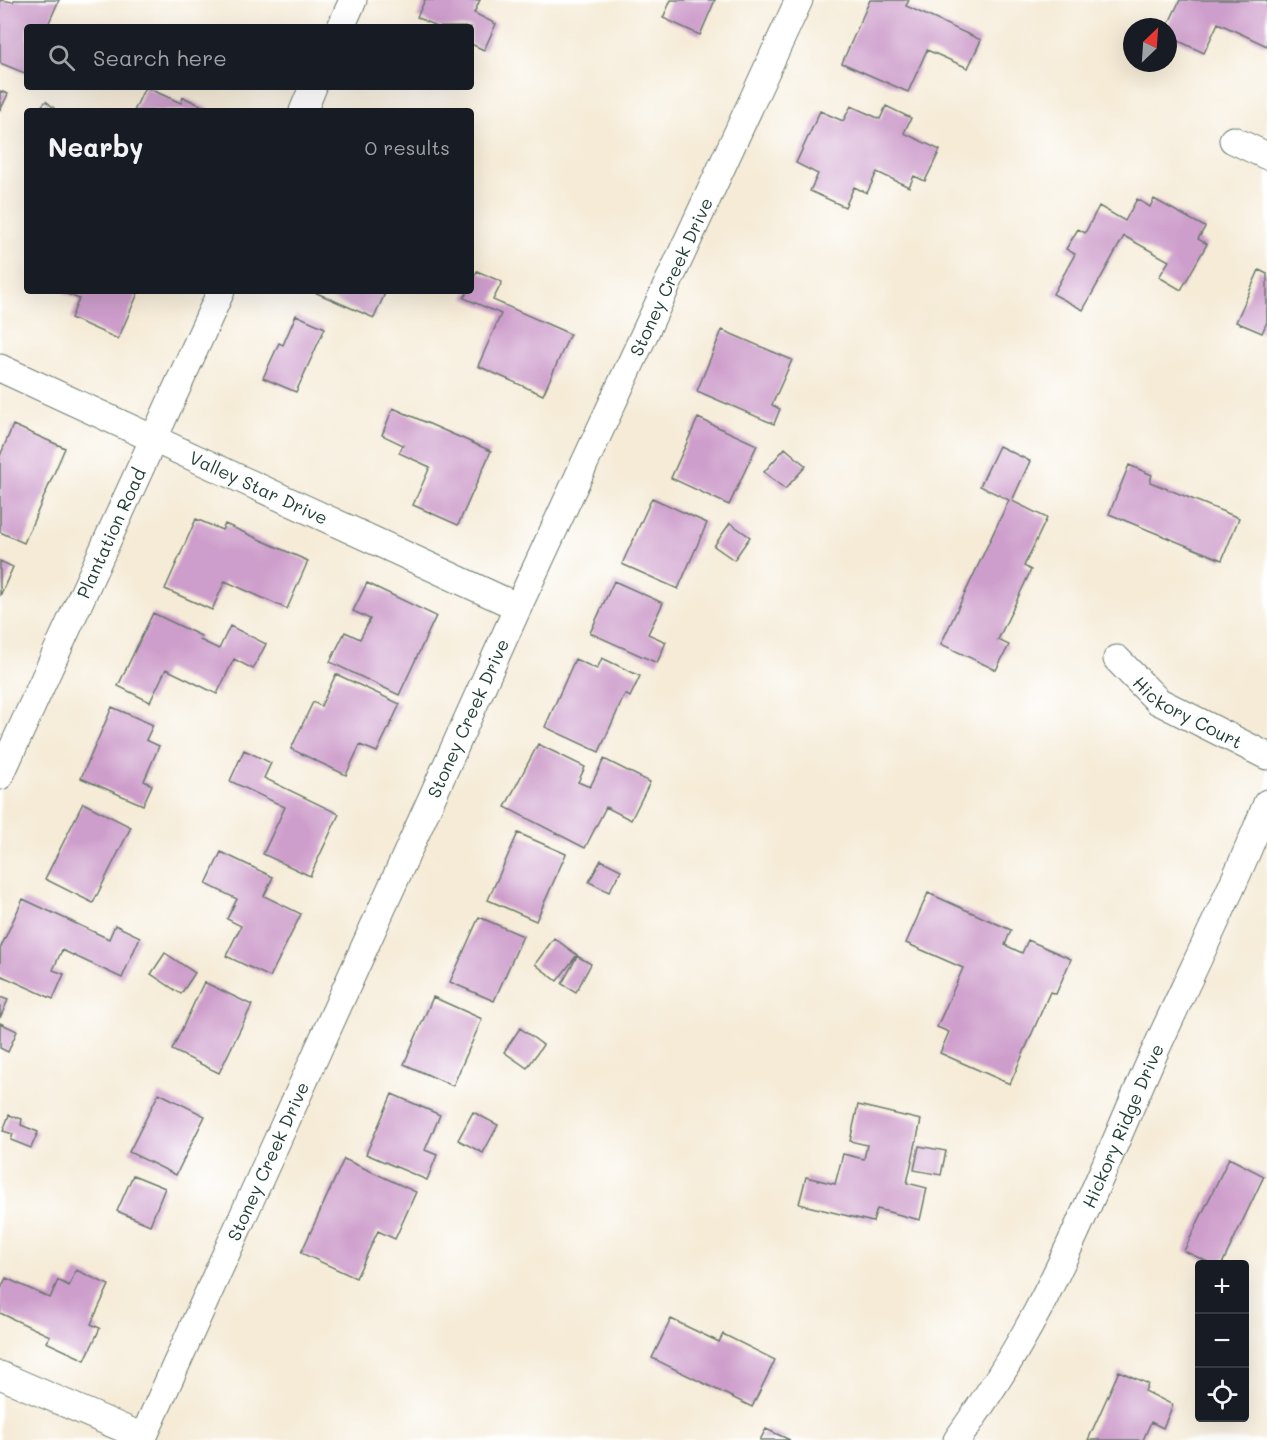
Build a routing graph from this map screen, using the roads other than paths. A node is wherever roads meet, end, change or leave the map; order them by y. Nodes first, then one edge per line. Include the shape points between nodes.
1 (353, 0) edge
2 (799, 0) edge
3 (342, 24) edge
4 (313, 90) edge
5 (304, 108) edge
6 (1233, 140) dead end
7 (1267, 156) edge
8 (220, 294) edge
9 (0, 368) edge
10 (154, 438) junction
11 (518, 607) junction
12 (1117, 659) dead end
13 (1267, 756) edge
14 (0, 776) edge
15 (1267, 803) edge
16 (0, 1374) edge
17 (143, 1438) edge
18 (957, 1440) edge

1 - 3 street
2 - 11 street, Stoney Creek Drive
4 - 5 street
6 - 7 street
8 - 10 street, Plantation Road
9 - 10 street, Valley Star Drive
10 - 11 street, Valley Star Drive
10 - 14 street, Plantation Road
11 - 17 street, Stoney Creek Drive
12 - 13 street, Hickory Court via 1158,700
15 - 18 street, Hickory Ridge Drive via 1055,1278
16 - 17 street

